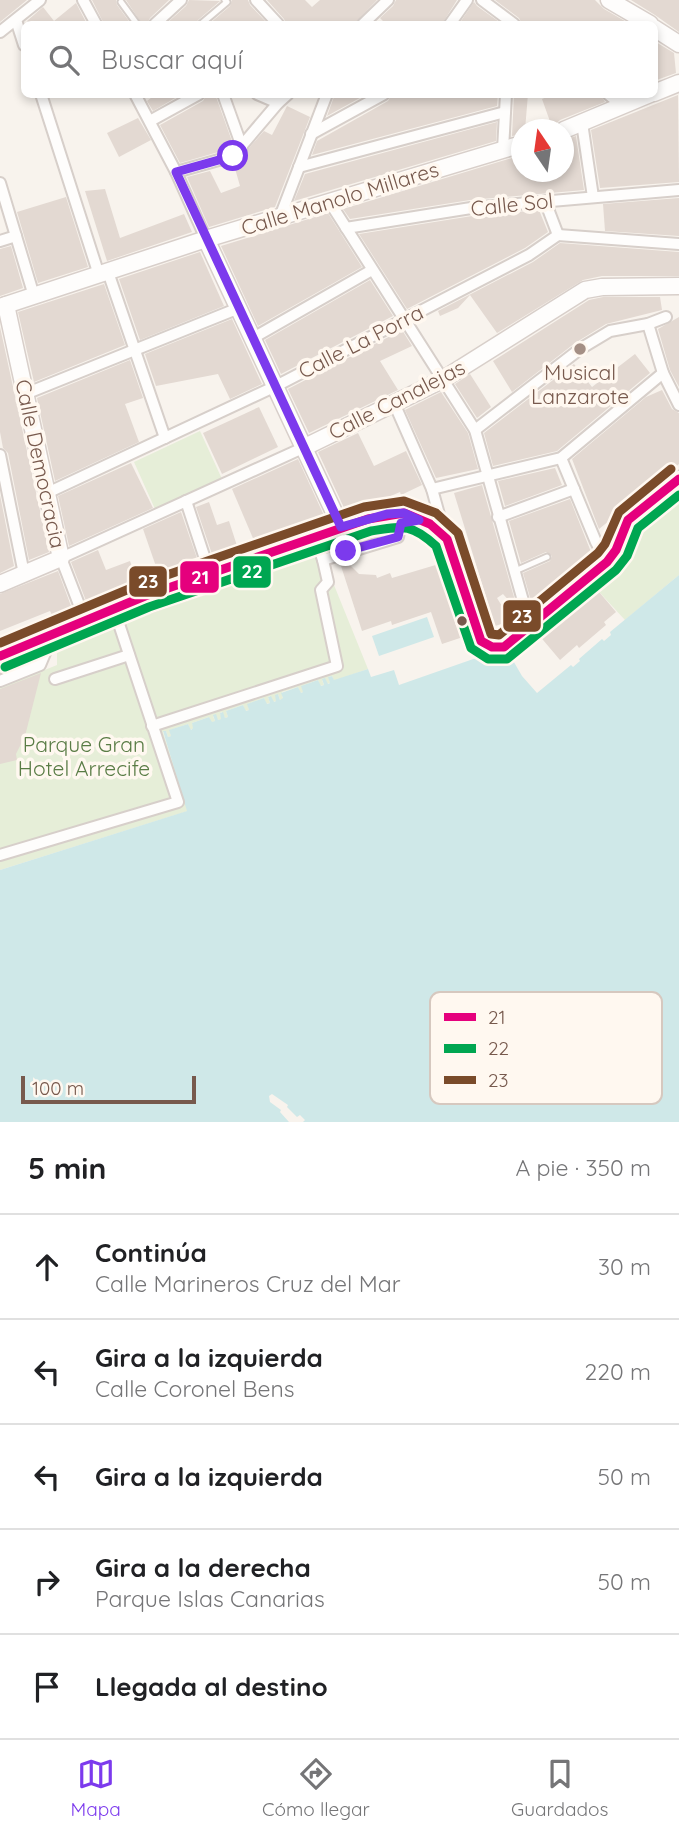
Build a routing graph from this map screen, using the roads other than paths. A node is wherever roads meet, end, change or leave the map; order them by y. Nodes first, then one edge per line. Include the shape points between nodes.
1 (40, 0) edge
2 (83, 0) edge
3 (181, 0) edge
4 (225, 0) edge
5 (256, 0) edge
6 (388, 0) edge
7 (467, 0) edge
8 (482, 0) edge
9 (609, 0) edge
10 (121, 2) dead end
11 (626, 4) edge
12 (16, 20) junction
13 (94, 21) edge
14 (135, 21) edge
15 (158, 21) edge
16 (205, 21) edge
17 (275, 21) edge
18 (366, 21) edge
19 (452, 21) edge
20 (510, 21) edge
21 (646, 21) edge
22 (658, 31) edge
23 (0, 32) edge
24 (21, 36) edge
25 (679, 44) edge
26 (679, 83) edge
27 (658, 92) edge
28 (42, 98) edge
29 (137, 98) edge
30 (193, 98) edge
31 (224, 98) edge
32 (266, 98) edge
33 (284, 98) edge
34 (326, 98) edge
35 (376, 98) edge
36 (506, 98) edge
37 (613, 98) edge
38 (642, 98) edge
39 (278, 103) junction
40 (623, 106) junction
41 (505, 112) junction
42 (150, 121) junction
43 (582, 123) junction
44 (574, 126) edge
45 (312, 134) junction
46 (242, 147) junction
47 (511, 147) edge
48 (503, 150) junction
49 (299, 167) junction
50 (176, 172) junction
51 (0, 183) edge
52 (679, 190) edge
53 (593, 197) junction
54 (329, 201) junction
55 (545, 201) junction
56 (280, 216) junction
57 (346, 228) junction
58 (558, 235) junction
59 (16, 236) junction
60 (206, 239) junction
61 (0, 241) edge
62 (679, 244) edge
63 (372, 270) junction
64 (104, 274) junction
65 (679, 286) edge
66 (34, 296) junction
67 (3, 306) edge
68 (239, 308) junction
69 (666, 317) dead end
70 (404, 320) junction
71 (648, 324) junction
72 (253, 338) junction
73 (135, 351) junction
74 (663, 373) junction
75 (442, 380) junction
76 (276, 386) junction
77 (25, 394) junction
78 (394, 403) junction
79 (679, 405) edge
80 (475, 430) junction
81 (165, 438) junction
82 (305, 447) junction
83 (0, 455) edge
84 (561, 458) junction
85 (487, 475) junction
86 (679, 479) edge
87 (432, 489) junction
88 (574, 489) junction
89 (45, 494) junction
90 (186, 501) junction
91 (498, 517) junction
92 (401, 523) junction
93 (426, 524) junction
94 (342, 535) junction
95 (547, 557) dead end
96 (61, 558) junction
97 (323, 560) junction
98 (607, 562) junction
99 (514, 571) junction
100 (24, 573) junction
101 (210, 574) junction
102 (0, 584) edge
103 (527, 615) dead end
104 (117, 618) junction
105 (85, 620) junction
106 (48, 636) junction
107 (129, 654) junction
108 (0, 656) edge
109 (0, 670) edge
110 (55, 679) dead end
111 (0, 681) edge
112 (152, 726) junction
113 (0, 855) edge

1 - 12 street
2 - 13 street
3 - 15 street
4 - 16 lane
5 - 17 street
6 - 18 street
7 - 19 street
8 - 20 street
9 - 11 main road
10 - 14 lane
11 - 21 main road
12 - 23 street
12 - 24 street
22 - 25 main road
26 - 27 main road
28 - 64 street
29 - 42 street
30 - 42 street
31 - 46 street
32 - 39 street
33 - 39 street
34 - 45 street
35 - 45 street
36 - 41 street
37 - 40 street
38 - 40 main road
39 - 46 street
40 - 43 main road
41 - 48 street
41 - 49 street
42 - 50 street
43 - 44 main road
43 - 53 street
45 - 49 street
46 - 50 street via 233,156
47 - 48 main road, Calle Manolo Millares
48 - 54 main road, Calle Manolo Millares
49 - 56 street
50 - 60 street
51 - 59 street
52 - 53 street, Calle Sol
53 - 55 street, Calle Sol
54 - 56 main road, Calle Manolo Millares
54 - 57 street
55 - 57 street, Calle Sol
55 - 58 street
56 - 60 main road, Calle Manolo Millares
57 - 63 street
58 - 62 street
58 - 70 street, Calle La Porra via 530,255
59 - 61 street
59 - 66 street
60 - 64 main road, Calle Manolo Millares
60 - 68 main road
63 - 70 street
63 - 72 street
64 - 66 main road, Calle Manolo Millares
64 - 73 street
65 - 75 main road, Calle Canalejas via 585,290
66 - 67 main road, Calle Manolo Millares
67 - 77 main road, Calle Democracia
68 - 72 main road
68 - 73 street
69 - 71 street
70 - 75 street
70 - 76 street, Calle La Porra
71 - 74 street
71 - 80 street via 610,331 580,349
72 - 76 main road
73 - 77 street
73 - 81 street
74 - 79 street
74 - 84 street
75 - 78 main road, Calle Canalejas
75 - 80 street
76 - 81 street, Calle La Porra
76 - 82 main road
77 - 89 main road, Calle Democracia
78 - 82 main road, Calle Canalejas
78 - 87 street
80 - 85 street
81 - 89 street, Calle La Porra
82 - 90 street, Calle Canalejas
82 - 94 main road
83 - 100 street
84 - 85 street
84 - 88 street
85 - 87 street
85 - 91 street
86 - 98 main road via 628,520
87 - 93 street via 440,518
88 - 91 street
88 - 98 street
89 - 96 main road, Calle Democracia
90 - 96 street, Calle Canalejas
90 - 101 street
91 - 99 street
92 - 93 lane
92 - 94 lane
92 - 97 street via 398,537
93 - 94 main road via 404,513 387,514
93 - 98 main road via 447,539 481,641 495,649 504,647
94 - 101 main road
95 - 99 lane
96 - 100 main road, Calle Canalejas
96 - 105 street, Calle Democracia
97 - 104 street via 319,548
97 - 112 street via 328,582 321,590 337,666
99 - 103 street
100 - 102 main road, Calle Canalejas
101 - 105 main road
104 - 107 street
104 - 111 street via 48,646 40,665
105 - 106 main road
106 - 108 main road
106 - 109 lane via 30,657
107 - 110 street
107 - 112 street
112 - 113 street via 178,802

